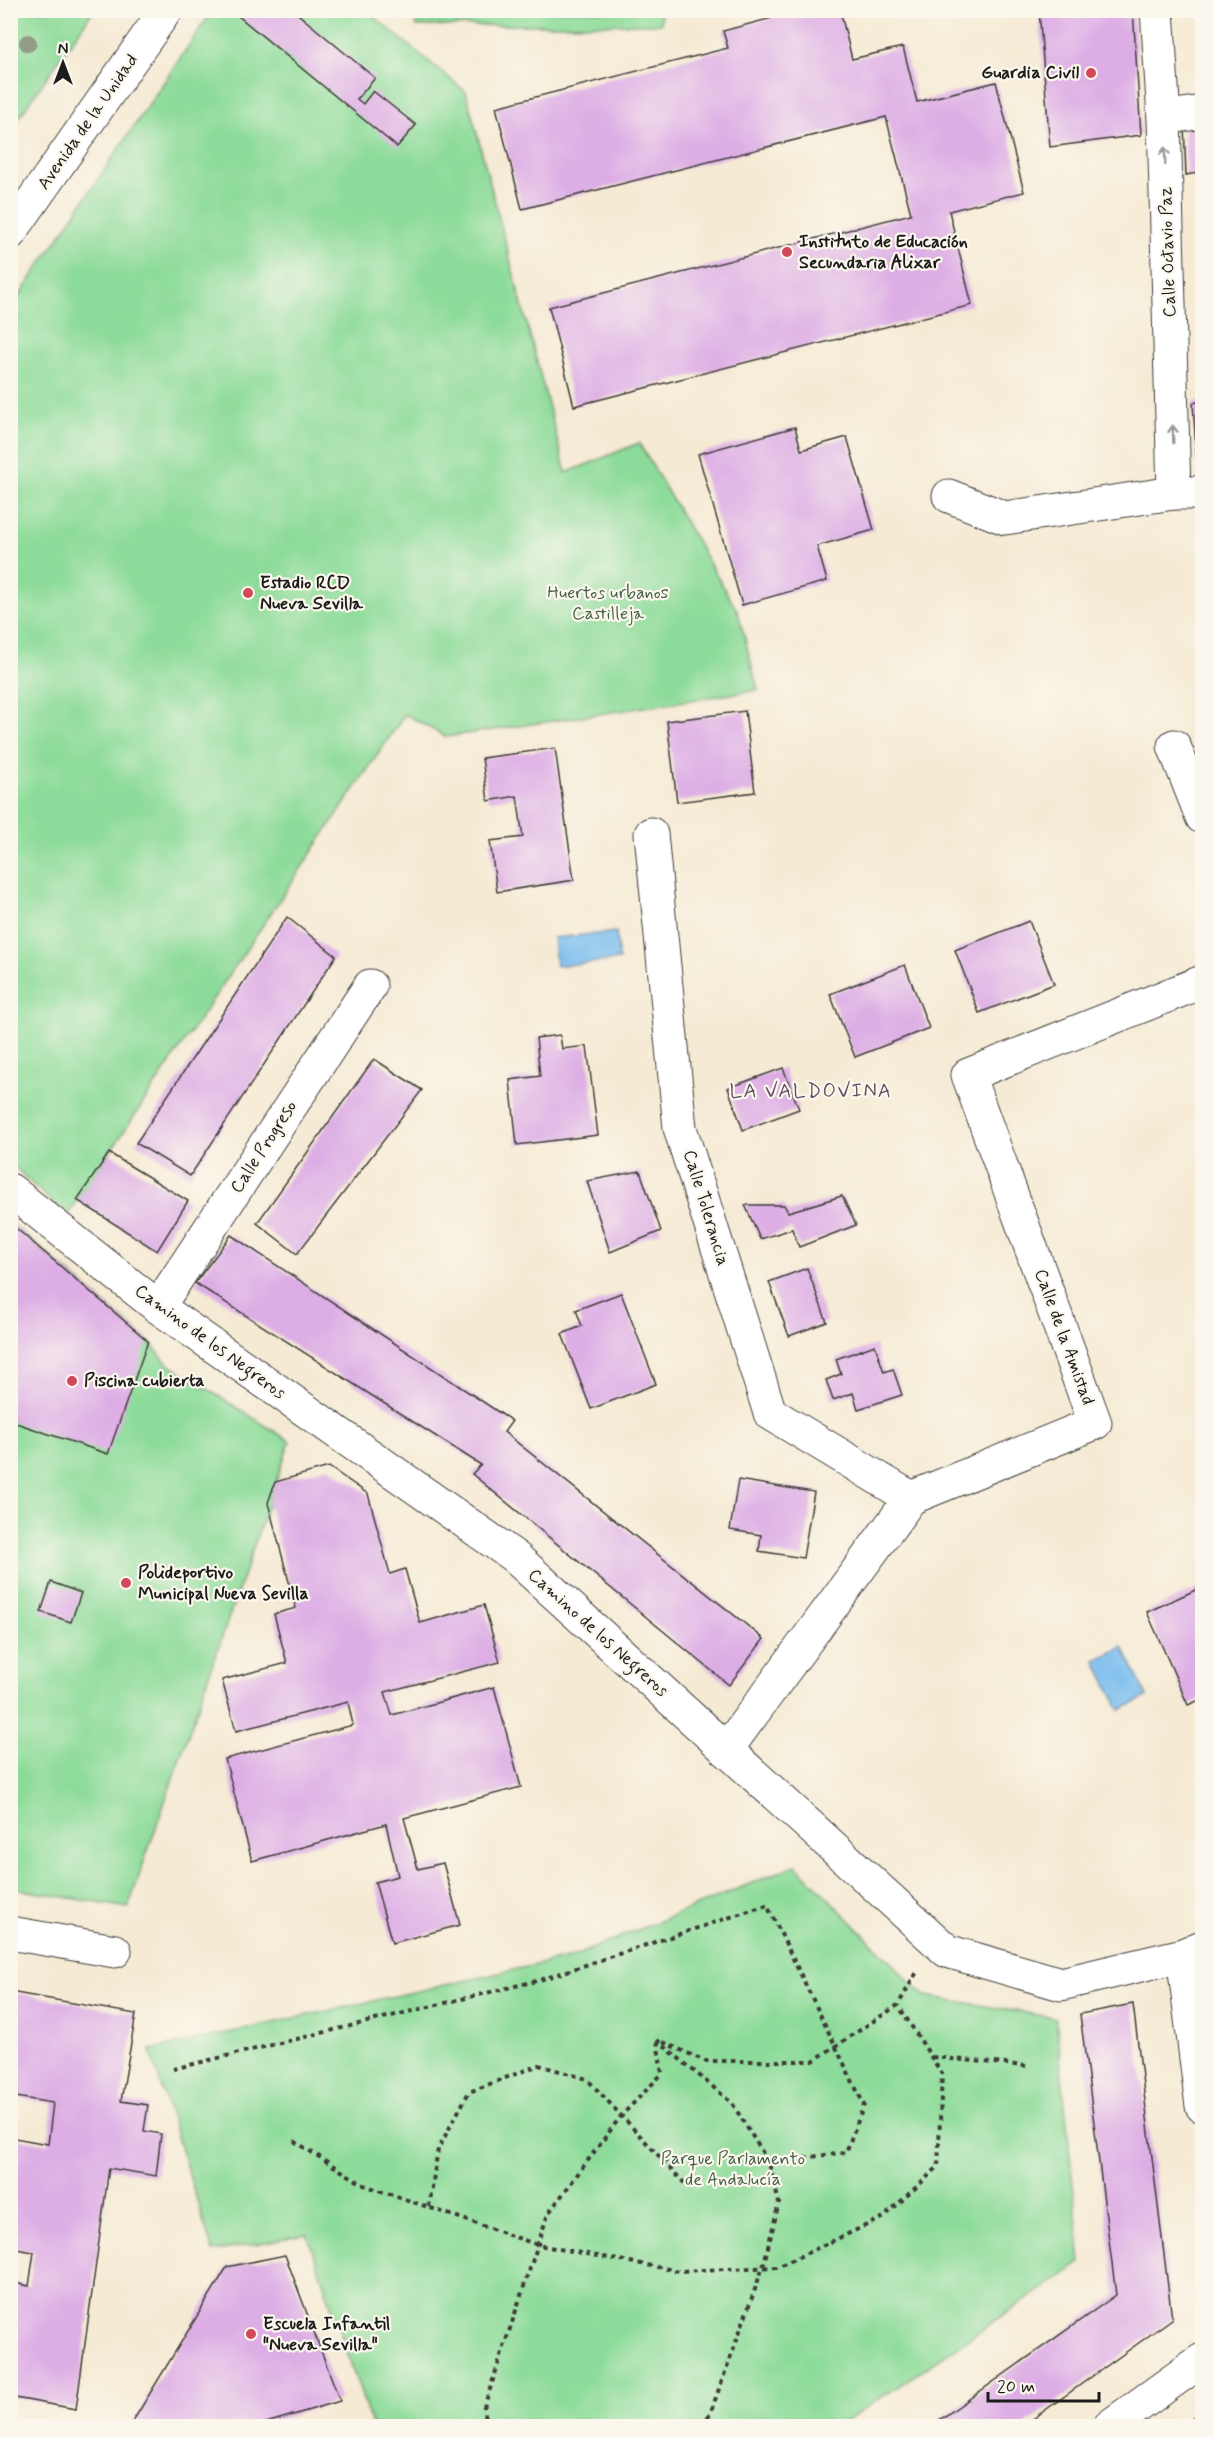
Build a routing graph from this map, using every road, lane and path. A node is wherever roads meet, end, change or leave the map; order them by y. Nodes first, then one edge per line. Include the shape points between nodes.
1 (166, 10) edge
2 (1157, 10) edge
3 (1203, 112) edge
4 (1164, 118) junction
5 (10, 233) edge
6 (1188, 493) edge
7 (949, 496) dead end
8 (1174, 746) dead end
9 (1203, 817) edge
10 (651, 834) dead end
11 (1203, 982) edge
12 (370, 986) dead end
13 (10, 1190) edge
14 (158, 1307) junction
15 (911, 1498) junction
16 (726, 1750) junction
17 (10, 1933) edge
18 (115, 1951) dead end
19 (1193, 1951) edge
20 (657, 2040) junction
21 (835, 2045) junction
22 (931, 2057) junction
23 (1026, 2066) dead end
24 (173, 2069) dead end
25 (1203, 2106) edge
26 (621, 2116) junction
27 (294, 2141) dead end
28 (769, 2163) junction
29 (688, 2187) dead end
30 (429, 2207) junction
31 (538, 2245) junction
32 (764, 2267) junction
33 (1203, 2360) edge
34 (485, 2427) edge
35 (701, 2427) edge
36 (1110, 2427) edge

1 - 5 street, Avenida de la Unidad
2 - 4 street, Calle Octavio Paz
3 - 4 street
6 -> 4 street, Calle Octavio Paz
6 - 7 street via 1005,518
8 - 9 street
10 - 15 street, Calle Tolerancia via 681,1128 770,1413
11 - 15 street, Calle de la Amistad via 968,1075 1095,1423
12 - 14 street, Calle Progreso
13 - 14 street, Camino de los Negreros
14 - 16 street, Camino de los Negreros via 515,1557
15 - 16 street
16 - 19 street, Camino de los Negreros via 947,1951 1061,1984
17 - 18 street
19 - 25 street
20 - 21 path via 705,2061 813,2061
20 - 26 path via 662,2074
20 - 28 path via 732,2103
21 - 22 path via 898,2005
21 - 24 path via 767,1905 540,1980
21 - 28 path via 864,2105 846,2152
22 - 23 path
22 - 32 path via 942,2074 938,2167 884,2217 777,2267
26 - 29 path
26 - 30 path via 587,2079 539,2065 469,2092 438,2149
26 - 31 path via 548,2214
27 - 30 path via 364,2185
28 - 32 path via 779,2203
30 - 31 path
31 - 32 path via 679,2271
31 - 34 path via 484,2407
32 - 35 path via 710,2414
33 - 36 street

